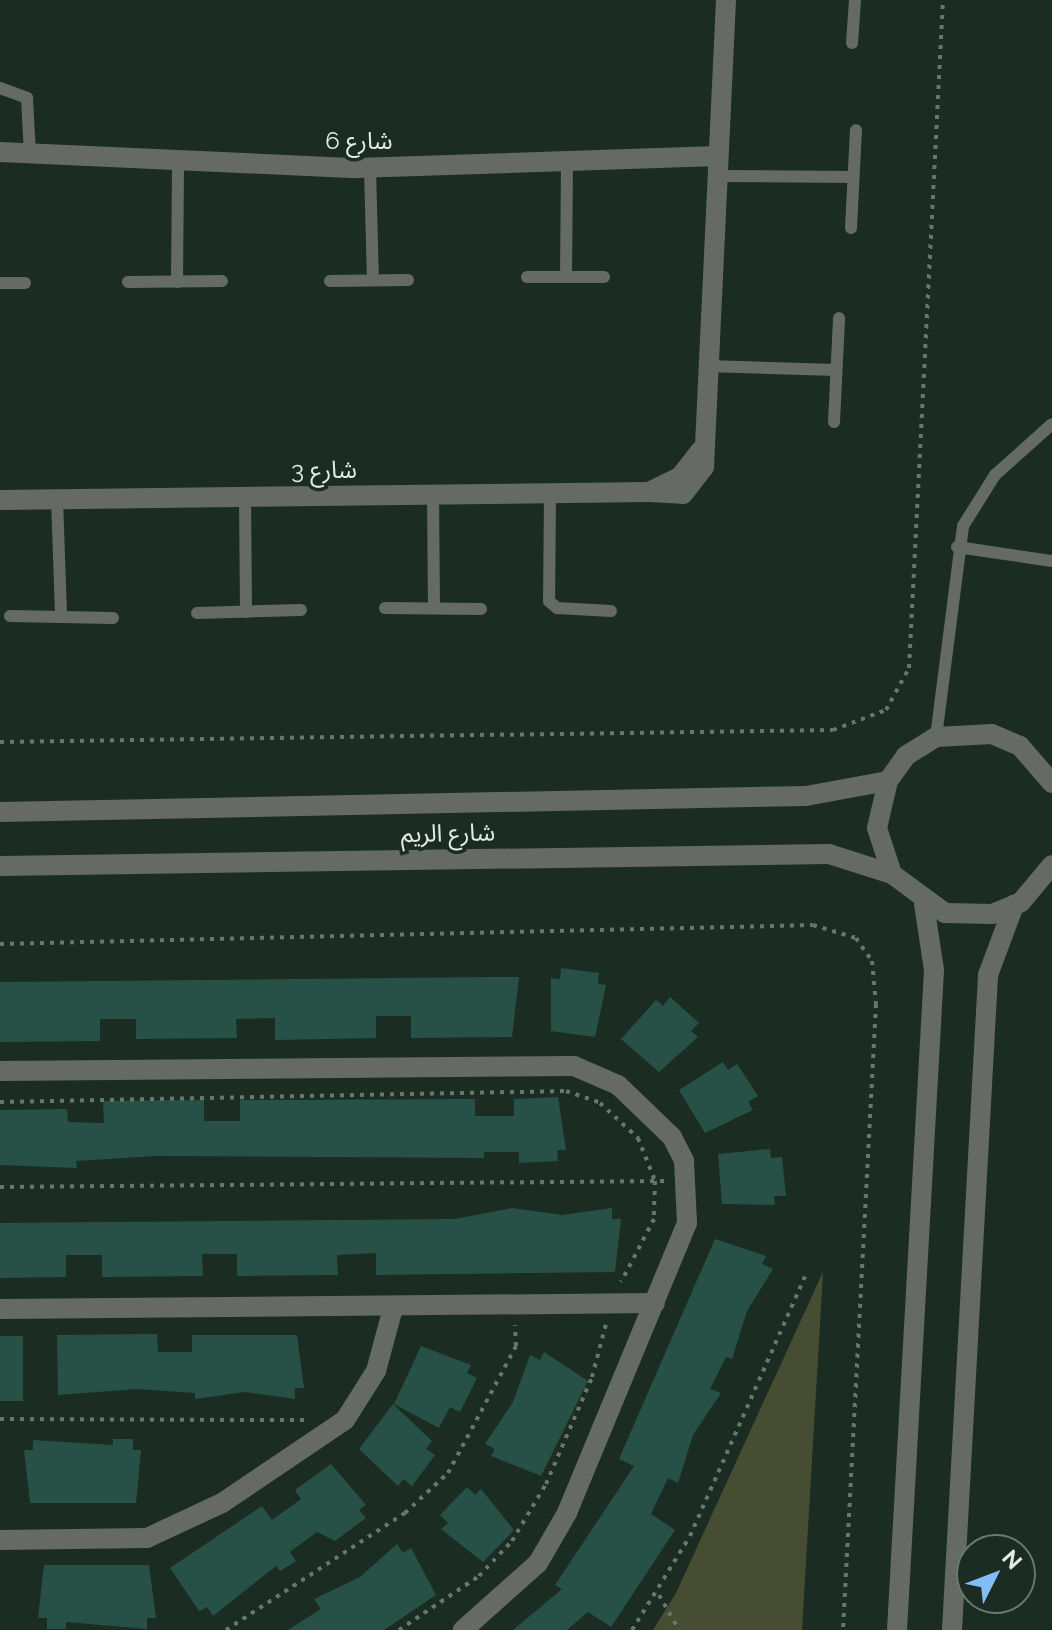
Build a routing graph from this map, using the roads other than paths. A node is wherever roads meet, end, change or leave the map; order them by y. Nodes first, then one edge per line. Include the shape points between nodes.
1 (726, 0) edge
2 (855, 0) edge
3 (852, 43) dead end
4 (0, 88) edge
5 (856, 130) dead end
6 (0, 152) edge
7 (30, 156) junction
8 (178, 161) junction
9 (567, 163) junction
10 (717, 166) junction
11 (370, 168) junction
12 (853, 177) junction
13 (851, 228) dead end
14 (527, 277) dead end
15 (566, 277) junction
16 (604, 277) dead end
17 (373, 280) junction
18 (408, 280) dead end
19 (222, 281) dead end
20 (330, 281) dead end
21 (128, 282) dead end
22 (177, 282) junction
23 (0, 283) edge
24 (25, 283) dead end
25 (839, 318) dead end
26 (706, 366) junction
27 (836, 370) junction
28 (834, 422) dead end
29 (1052, 424) edge
30 (550, 493) junction
31 (433, 494) junction
32 (245, 496) junction
33 (57, 499) junction
34 (0, 500) edge
35 (957, 547) junction
36 (1052, 561) edge
37 (434, 607) junction
38 (385, 608) dead end
39 (481, 609) dead end
40 (301, 610) dead end
41 (611, 611) dead end
42 (246, 612) junction
43 (197, 613) dead end
44 (61, 615) junction
45 (10, 616) dead end
46 (113, 618) dead end
47 (936, 737) junction
48 (888, 781) junction
49 (1052, 783) edge
50 (0, 812) edge
51 (1052, 865) edge
52 (0, 866) edge
53 (892, 874) junction
54 (924, 904) junction
55 (1014, 905) junction
56 (0, 1071) edge
57 (655, 1303) junction
58 (393, 1308) junction
59 (0, 1309) edge
60 (0, 1540) edge
61 (463, 1630) edge
62 (897, 1630) edge
63 (952, 1630) edge

1 - 10 street
2 - 3 lane
4 - 7 lane via 27,98
5 - 12 lane
6 - 7 street, شارع 6
7 - 8 street, شارع 6
8 - 11 street, شارع 6
8 - 22 lane
9 - 10 street, شارع 6
9 - 11 street, شارع 6
9 - 15 lane
10 - 12 lane
10 - 26 street
11 - 17 lane
12 - 13 lane
14 - 15 lane
15 - 16 lane
17 - 18 lane
17 - 20 lane
19 - 22 lane
21 - 22 lane
23 - 24 lane
25 - 27 lane
26 - 27 lane
26 - 30 street, شارع 3 via 701,450 680,477 649,492
27 - 28 lane
29 - 35 lane via 982,491
30 - 31 street, شارع 3
30 - 41 lane via 549,601 557,608
31 - 32 street, شارع 3
31 - 37 lane
32 - 33 street, شارع 3
32 - 42 lane
33 - 34 street, شارع 3
33 - 44 lane
35 - 36 lane
35 - 47 lane
37 - 38 lane
37 - 39 lane
40 - 42 lane
42 - 43 lane
44 - 45 lane
44 - 46 lane
47 - 48 street via 906,756
47 - 49 street via 992,734 1020,746
48 - 50 street, شارع الريم via 806,796
48 - 53 street via 877,828
51 - 55 street
52 - 53 street, شارع الريم via 829,854
53 - 54 street
54 - 55 street via 968,917
54 - 62 street via 934,970
55 - 63 street via 988,975
56 - 57 street via 574,1066 605,1076 640,1102 672,1137 687,1180 687,1223
57 - 58 street
57 - 61 street via 555,1538 514,1588
58 - 59 street
58 - 60 street via 376,1371 345,1420 173,1531

